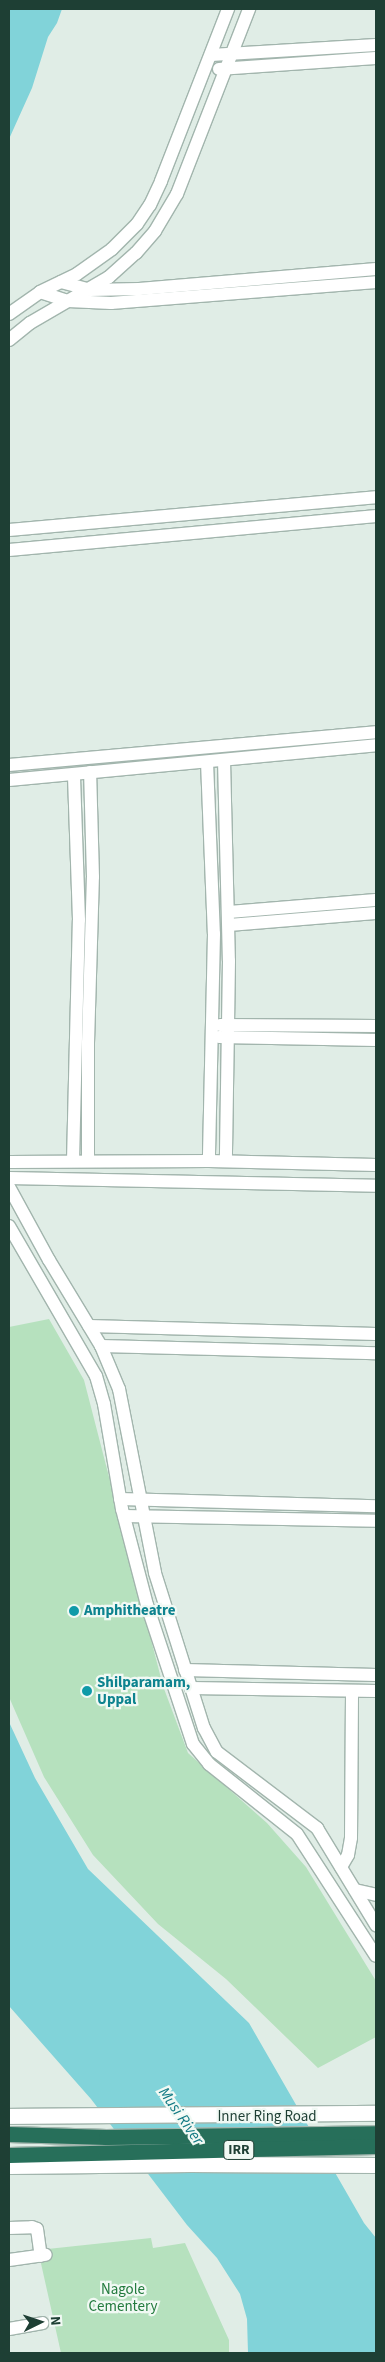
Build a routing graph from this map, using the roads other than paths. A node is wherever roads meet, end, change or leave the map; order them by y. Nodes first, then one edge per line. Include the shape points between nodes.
1 (228, 9) edge
2 (249, 9) edge
3 (376, 46) edge
4 (211, 55) junction
5 (231, 55) junction
6 (376, 58) edge
7 (206, 69) junction
8 (226, 69) junction
9 (376, 269) edge
10 (61, 282) junction
11 (376, 282) edge
12 (90, 290) junction
13 (40, 292) junction
14 (68, 301) junction
15 (9, 314) edge
16 (9, 340) edge
17 (376, 497) edge
18 (376, 516) edge
19 (9, 530) edge
20 (9, 550) edge
21 (376, 732) edge
22 (376, 745) edge
23 (224, 760) junction
24 (207, 762) junction
25 (9, 765) edge
26 (90, 772) junction
27 (74, 774) junction
28 (9, 780) edge
29 (376, 900) edge
30 (376, 912) edge
31 (229, 919) junction
32 (376, 1026) edge
33 (213, 1031) junction
34 (227, 1031) junction
35 (376, 1040) edge
36 (80, 1161) junction
37 (138, 1161) junction
38 (167, 1161) junction
39 (208, 1161) junction
40 (226, 1161) junction
41 (9, 1162) edge
42 (376, 1165) edge
43 (9, 1178) edge
44 (96, 1181) junction
45 (114, 1181) junction
46 (144, 1182) junction
47 (376, 1186) edge
48 (9, 1187) edge
49 (9, 1226) edge
50 (89, 1326) junction
51 (376, 1334) edge
52 (101, 1346) junction
53 (376, 1352) edge
54 (120, 1499) junction
55 (139, 1500) junction
56 (376, 1506) edge
57 (144, 1515) junction
58 (124, 1516) junction
59 (376, 1521) edge
60 (185, 1670) junction
61 (239, 1672) junction
62 (376, 1675) edge
63 (191, 1688) junction
64 (236, 1689) junction
65 (352, 1691) junction
66 (376, 1691) edge
67 (299, 1813) junction
68 (297, 1834) junction
69 (341, 1867) junction
70 (355, 1890) junction
71 (376, 1895) edge
72 (376, 1925) edge
73 (376, 1956) edge
74 (376, 2113) edge
75 (9, 2116) edge
76 (376, 2133) edge
77 (9, 2134) edge
78 (371, 2146) edge
79 (9, 2155) edge
80 (376, 2165) edge
81 (9, 2166) edge
82 (9, 2228) edge
83 (9, 2260) edge
84 (42, 2323) dead end
85 (9, 2329) edge

1 - 4 street
2 - 5 street
3 - 5 street
4 - 5 street
4 - 7 street
5 - 8 street
6 - 8 street
7 - 8 street
7 - 10 street via 161,181 137,224 112,249
8 - 12 street via 177,194 155,231 122,265
9 - 12 street via 213,284
10 - 12 street
10 - 13 street
11 - 14 street via 111,302
12 - 14 street
13 - 14 street
13 - 15 street
14 - 16 street via 30,322
17 - 19 street
18 - 20 street
21 - 25 street
22 - 23 street
23 - 24 street
23 - 31 street
24 - 26 street
24 - 33 street via 214,934
26 - 27 street
26 - 36 street via 93,877 88,1043
27 - 28 street
27 - 36 street via 80,920
29 - 31 street
30 - 31 street
31 - 34 street
32 - 34 street
33 - 34 street
33 - 39 street
34 - 35 street
34 - 40 street
36 - 37 street
36 - 41 street
36 - 44 street
37 - 38 street
37 - 45 street
38 - 39 street
38 - 46 street
39 - 40 street
40 - 42 street
43 - 44 street
44 - 45 street
45 - 46 street
46 - 47 street
48 - 50 street
49 - 54 street via 96,1376
50 - 51 street
50 - 52 street
52 - 53 street
52 - 55 street via 119,1389
54 - 55 street
54 - 58 street
55 - 56 street
55 - 57 street
57 - 58 street
57 - 59 street
57 - 60 street via 155,1573
58 - 68 street via 147,1605 193,1744 209,1764
60 - 61 street
60 - 63 street
61 - 62 street
61 - 64 street
63 - 64 street
63 - 67 street via 204,1728 217,1752
64 - 65 street
65 - 66 street
65 - 69 street via 351,1838 348,1855
67 - 68 street
67 - 69 street via 317,1828
68 - 73 street
69 - 70 street
70 - 71 street
70 - 72 street
74 - 75 street
76 - 77 highway, Inner Ring Road / IRR
78 - 79 highway, Inner Ring Road / IRR
80 - 81 street
82 - 83 street via 32,2227 37,2230 44,2255
84 - 85 street

